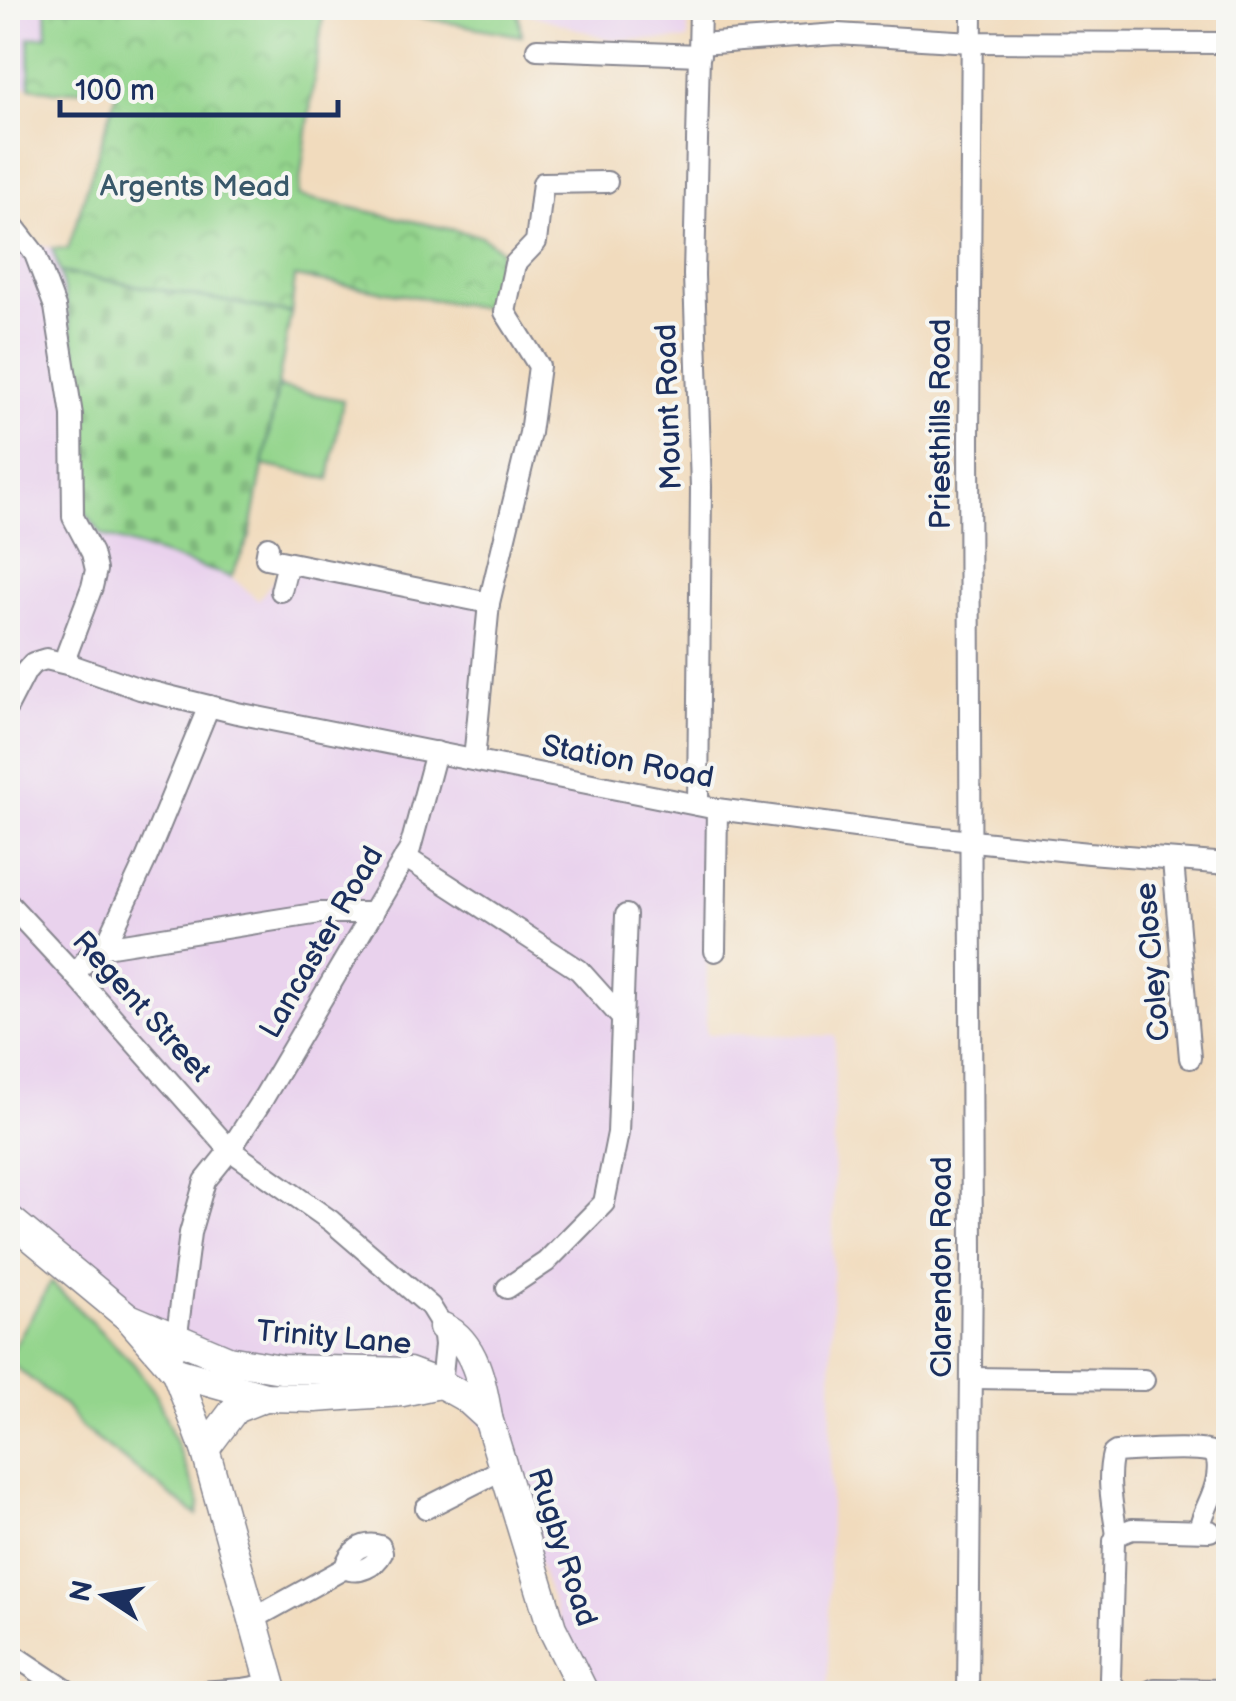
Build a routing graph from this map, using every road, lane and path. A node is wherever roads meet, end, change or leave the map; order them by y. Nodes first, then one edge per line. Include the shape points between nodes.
1 (700, 8) edge
2 (972, 8) edge
3 (972, 42) junction
4 (1228, 43) edge
5 (537, 49) dead end
6 (700, 50) junction
7 (607, 182) dead end
8 (8, 219) edge
9 (268, 547) dead end
10 (288, 563) junction
11 (281, 591) dead end
12 (489, 603) junction
13 (8, 665) edge
14 (71, 665) junction
15 (29, 667) junction
16 (8, 706) edge
17 (208, 706) junction
18 (436, 752) junction
19 (474, 760) junction
20 (708, 807) junction
21 (971, 841) junction
22 (405, 857) junction
23 (1173, 861) junction
24 (1228, 864) edge
25 (8, 903) edge
26 (373, 912) junction
27 (626, 914) dead end
28 (105, 947) junction
29 (715, 951) dead end
30 (75, 975) junction
31 (622, 1018) junction
32 (1190, 1058) dead end
33 (230, 1150) junction
34 (8, 1218) edge
35 (507, 1288) dead end
36 (128, 1318) junction
37 (442, 1326) junction
38 (175, 1339) junction
39 (176, 1372) junction
40 (971, 1378) junction
41 (1144, 1380) dead end
42 (441, 1384) junction
43 (265, 1397) junction
44 (488, 1418) junction
45 (206, 1449) junction
46 (503, 1469) junction
47 (426, 1508) dead end
48 (1117, 1535) junction
49 (345, 1568) dead end
50 (253, 1619) junction
51 (8, 1651) edge
52 (273, 1689) edge
53 (1228, 1690) edge
54 (72, 1694) edge
55 (174, 1694) edge
56 (585, 1694) edge
57 (968, 1694) edge
58 (1122, 1694) edge
59 (1143, 1694) edge

1 - 6 street, Mount Road
2 - 3 street, Priesthills Road
3 - 4 street
3 - 6 street via 836,34
3 - 21 street, Priesthills Road
5 - 6 street
6 - 20 street, Mount Road via 694,275
7 - 12 street via 543,183 536,242 515,264 506,312 539,366 530,433
8 - 14 street via 35,254 56,307 72,415 73,517 96,570 67,653
9 - 10 street via 266,558
10 - 11 street
10 - 12 street
12 - 19 street
13 - 15 street, Station Road
14 - 15 street, Station Road via 46,659
14 - 17 street, Station Road
15 - 16 street
17 - 18 street, Station Road
17 - 28 street
18 - 19 street, Station Road
18 - 22 street, Lancaster Road
19 - 20 street, Station Road
20 - 21 street, Station Road
20 - 29 street, Mount Road
21 - 23 street, Station Road
21 - 40 street, Clarendon Road
22 - 26 street, Lancaster Road
22 - 31 street via 579,970
23 - 24 street, Station Road
23 - 32 street, Coley Close
25 - 30 street, Regent Street
26 - 28 street via 320,913
26 - 33 street, Lancaster Road
27 - 31 street
28 - 30 street
30 - 33 street, Regent Street
31 - 35 street via 618,1133 604,1203 546,1262
33 - 37 street, Rugby Road via 331,1221 430,1306
33 - 38 street, Lancaster Road via 205,1181 190,1233
34 - 36 main road, Trinity Lane
36 - 38 main road, Trinity Lane
36 - 39 main road, Trinity Lane
37 - 42 street
37 - 44 main road, Rugby Road via 454,1332 478,1371
38 - 39 street, Lancaster Road
38 - 42 main road, Trinity Lane via 228,1360 280,1369 409,1372
39 - 43 main road, Trinity Lane
39 - 45 main road
40 - 41 street
40 - 57 street, Clarendon Road
42 - 43 main road, Trinity Lane via 396,1393
42 - 44 main road
43 - 45 main road via 235,1409
44 - 46 main road, Rugby Road
45 - 50 main road
46 - 47 street
46 - 56 main road, Rugby Road via 552,1628
48 - 48 street via 1132,1529 1206,1530 1200,1520 1217,1478 1212,1452 1113,1454
48 - 58 street via 1110,1678
49 - 50 street
50 - 52 main road
51 - 54 street
52 - 55 street
53 - 59 street via 1155,1688

